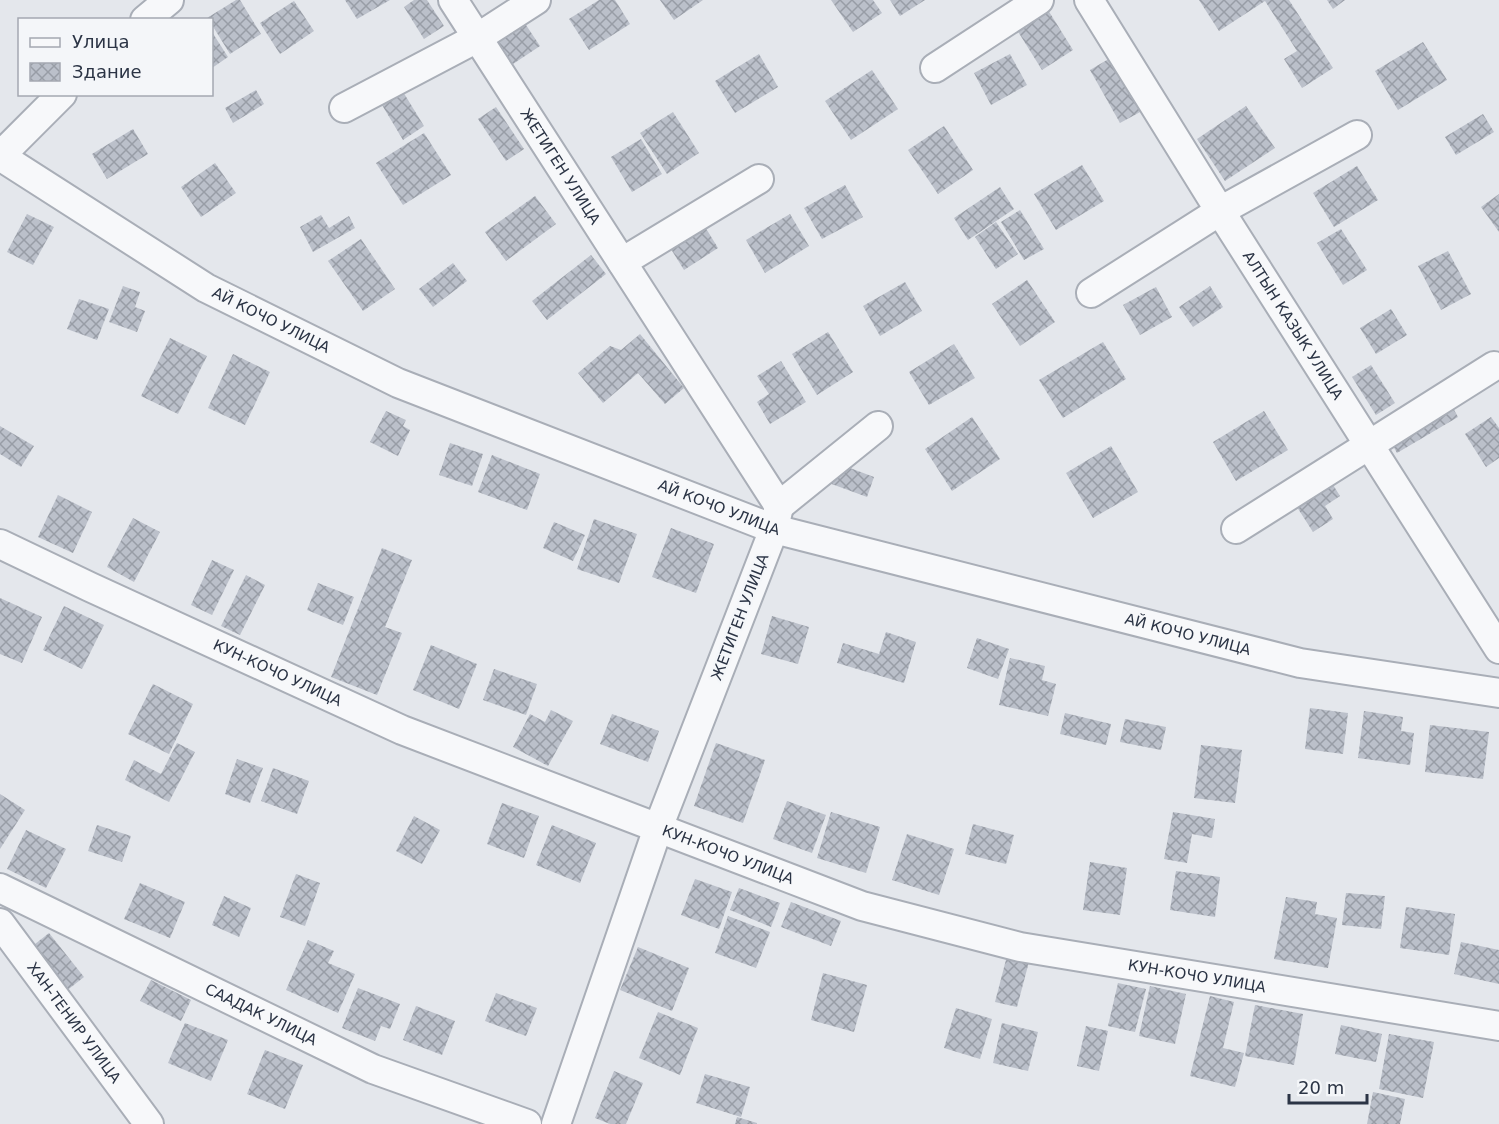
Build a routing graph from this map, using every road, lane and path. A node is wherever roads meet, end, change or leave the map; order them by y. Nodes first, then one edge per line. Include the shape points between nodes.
1 (168, 0) edge
2 (453, 0) edge
3 (536, 0) edge
4 (1039, 0) edge
5 (1089, 0) edge
6 (147, 18) edge
7 (477, 38) junction
8 (935, 68) dead end
9 (60, 96) edge
10 (344, 108) dead end
11 (1358, 135) dead end
12 (0, 156) edge
13 (759, 179) dead end
14 (1220, 211) junction
15 (622, 262) junction
16 (1091, 292) dead end
17 (1494, 366) dead end
18 (878, 426) dead end
19 (1368, 445) junction
20 (777, 517) junction
21 (1236, 530) dead end
22 (0, 544) edge
23 (1499, 649) edge
24 (1499, 693) edge
25 (658, 828) junction
26 (0, 888) edge
27 (0, 923) edge
28 (1499, 1026) edge
29 (149, 1124) edge
30 (527, 1124) edge
31 (556, 1124) edge

1 - 6 street
2 - 7 street, ЖЕТИГЕН УЛИЦА
3 - 7 street
4 - 8 street
5 - 14 street, АЛТЫН КАЗЫК УЛИЦА
7 - 10 street
7 - 15 street, ЖЕТИГЕН УЛИЦА
9 - 12 street
11 - 14 street
12 - 20 street, АЙ КОЧО УЛИЦА via 206,288 398,383
13 - 15 street
14 - 16 street
14 - 19 street, АЛТЫН КАЗЫК УЛИЦА
15 - 20 street, ЖЕТИГЕН УЛИЦА
17 - 19 street
18 - 20 street
19 - 21 street
19 - 23 street, АЛТЫН КАЗЫК УЛИЦА
20 - 24 street, АЙ КОЧО УЛИЦА via 1300,663
20 - 25 street, ЖЕТИГЕН УЛИЦА
22 - 25 street, КУН-КОЧО УЛИЦА via 402,730
25 - 28 street, КУН-КОЧО УЛИЦА via 862,906 1020,947
25 - 31 street, ЖЕТИГЕН УЛИЦА
26 - 30 street, СААДАК УЛИЦА via 374,1069
27 - 29 street, ХАН-ТЕНИР УЛИЦА

